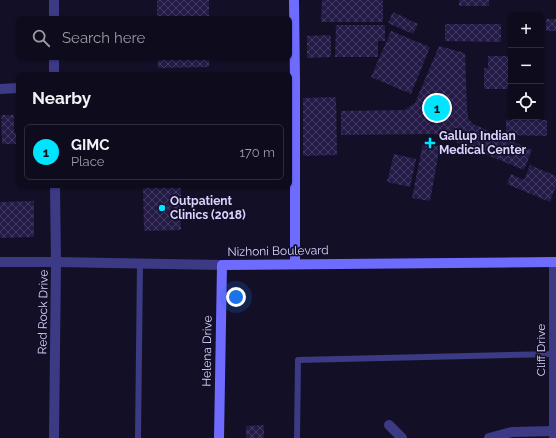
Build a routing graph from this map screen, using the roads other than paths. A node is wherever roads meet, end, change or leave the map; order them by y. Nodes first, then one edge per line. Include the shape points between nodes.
1 (54, 0) edge
2 (294, 0) edge
3 (54, 16) edge
4 (54, 60) edge
5 (54, 72) edge
6 (293, 81) edge
7 (0, 88) edge
8 (16, 88) edge
9 (55, 188) edge
10 (0, 262) edge
11 (56, 262) junction
12 (555, 262) edge
13 (140, 263) junction
14 (295, 264) junction
15 (222, 265) junction
16 (554, 354) junction
17 (389, 425) dead end
18 (554, 433) edge
19 (54, 438) edge
20 (138, 438) edge
21 (219, 438) edge
22 (297, 438) edge
23 (402, 438) edge
24 (489, 438) edge

1 - 3 street
2 - 6 main road
4 - 5 street
6 - 14 main road
7 - 8 street
9 - 11 street, Red Rock Drive
10 - 11 street, Nizhoni Boulevard
11 - 13 street, Nizhoni Boulevard
11 - 19 street, Red Rock Drive
12 - 14 main road, Nizhoni Boulevard
12 - 16 street, Cliff Drive
13 - 15 street, Nizhoni Boulevard
13 - 20 lane
14 - 15 main road, Nizhoni Boulevard
15 - 21 main road, Helena Drive
16 - 18 street, Cliff Drive
16 - 22 lane via 298,360
17 - 23 street
18 - 24 street via 512,432

